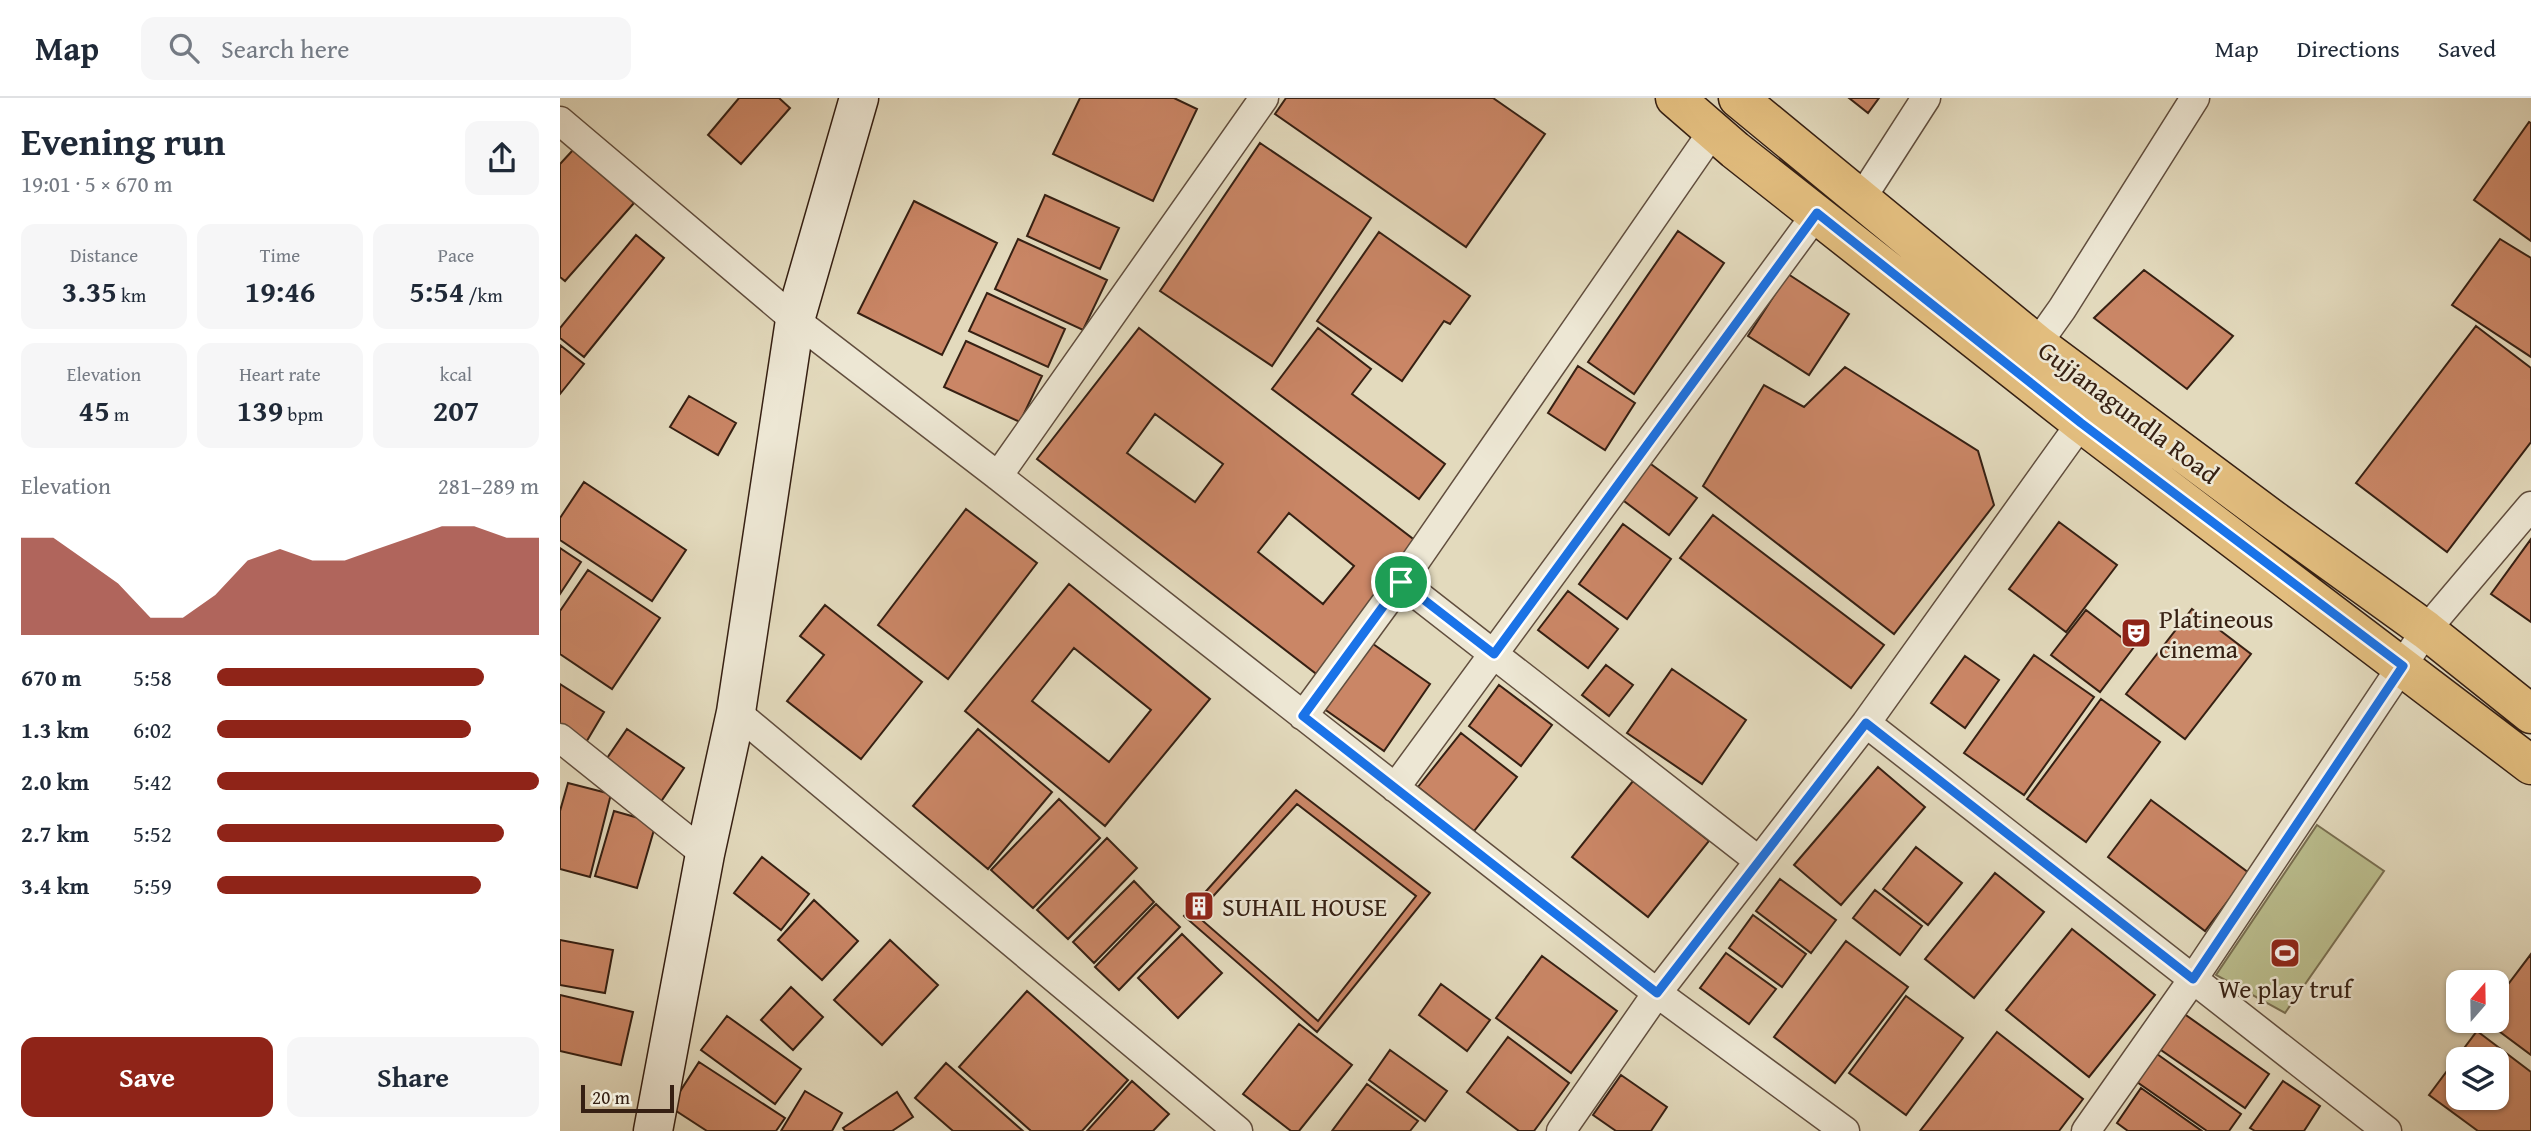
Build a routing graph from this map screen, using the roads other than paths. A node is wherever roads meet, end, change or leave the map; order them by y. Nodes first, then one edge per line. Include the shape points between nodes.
1 (859, 98) edge
2 (1264, 98) edge
3 (1675, 98) edge
4 (1926, 98) edge
5 (2194, 98) edge
6 (1755, 103) edge
7 (560, 121) edge
8 (1724, 140) junction
9 (1861, 199) junction
10 (1817, 213) junction
11 (795, 320) junction
12 (2037, 344) junction
13 (2081, 423) junction
14 (998, 476) junction
15 (2531, 506) edge
16 (1401, 582) junction
17 (2426, 630) junction
18 (1494, 654) junction
19 (2403, 666) junction
20 (736, 712) junction
21 (2531, 714) edge
22 (1303, 716) junction
23 (1866, 723) junction
24 (560, 738) edge
25 (2531, 765) edge
26 (1395, 788) junction
27 (705, 855) junction
28 (1759, 861) junction
29 (2193, 979) junction
30 (1657, 993) junction
31 (653, 1131) edge
32 (1238, 1131) edge
33 (1561, 1131) edge
34 (1845, 1131) edge
35 (2087, 1131) edge
36 (2387, 1131) edge

1 - 11 street
2 - 14 street
3 - 8 main road, Gujjanagundla Road
4 - 9 street
5 - 12 street
6 - 8 street
6 - 9 main road, Gujjanagundla Road
7 - 11 street
8 - 10 main road, Gujjanagundla Road
8 - 16 street
9 - 12 main road, Gujjanagundla Road
10 - 13 main road, Gujjanagundla Road
10 - 18 street
11 - 14 street
11 - 20 street
12 - 17 main road, Gujjanagundla Road
13 - 19 main road, Gujjanagundla Road
13 - 23 street
14 - 22 street
15 - 17 street
16 - 18 street
16 - 22 street
17 - 19 street
17 - 21 main road, Gujjanagundla Road
18 - 26 street
18 - 28 street
19 - 25 main road, Gujjanagundla Road
19 - 29 street
20 - 27 street
20 - 32 street
22 - 26 street
23 - 28 street
23 - 29 street
24 - 27 street
26 - 30 street
27 - 31 street
28 - 30 street
29 - 35 street
29 - 36 street
30 - 33 street
30 - 34 street

